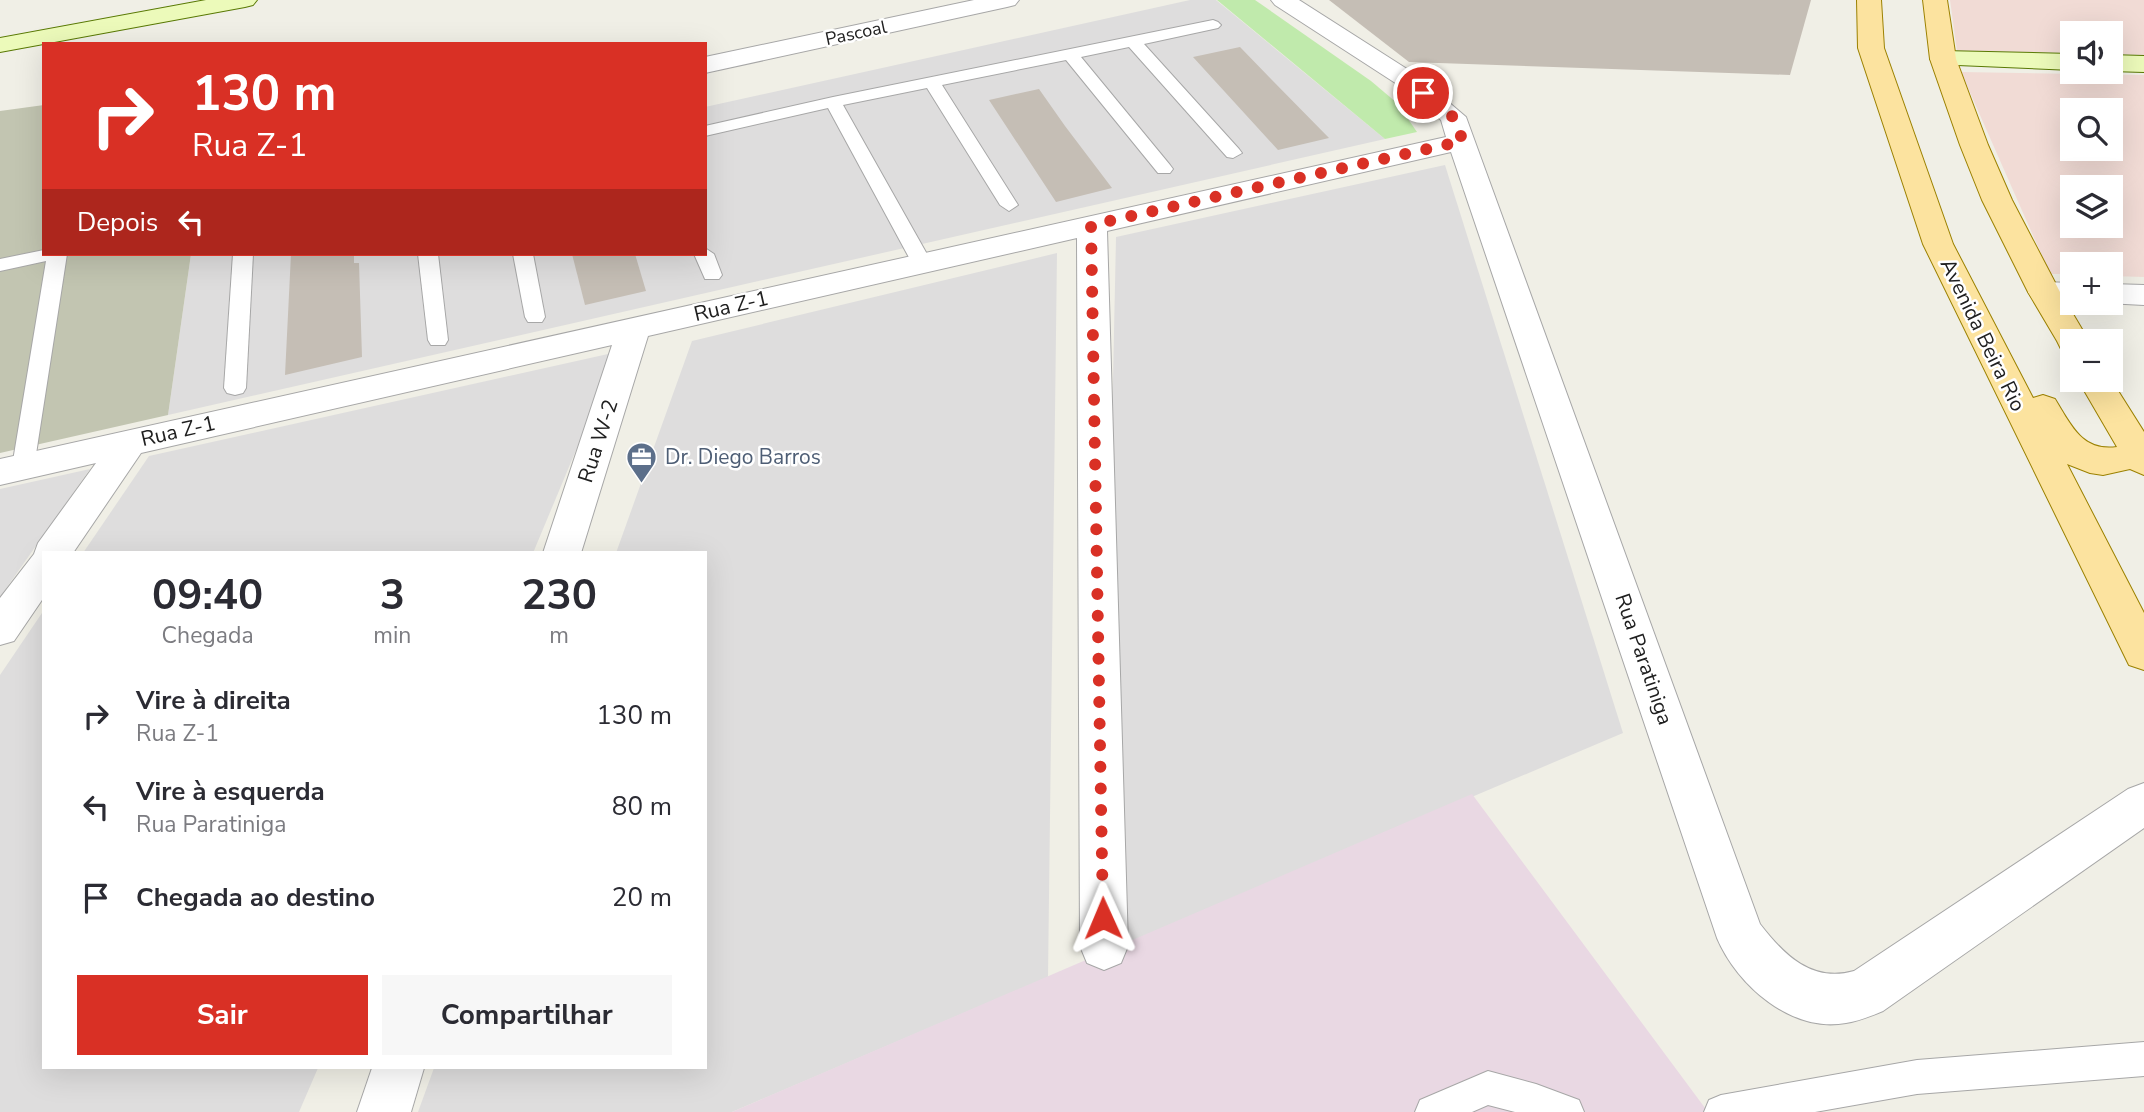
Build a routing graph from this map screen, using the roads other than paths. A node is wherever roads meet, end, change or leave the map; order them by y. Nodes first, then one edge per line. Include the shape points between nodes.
1 (245, 0) edge
2 (1007, 0) edge
3 (1283, 0) edge
4 (1869, 0) edge
5 (1936, 0) edge
6 (1213, 24) dead end
7 (1133, 41) junction
8 (0, 45) edge
9 (1070, 54) junction
10 (1943, 59) junction
11 (2060, 62) edge
12 (2123, 63) edge
13 (2144, 64) edge
14 (707, 65) edge
15 (932, 82) junction
16 (833, 102) junction
17 (707, 131) edge
18 (1463, 141) junction
19 (1233, 153) dead end
20 (1164, 169) dead end
21 (1009, 205) dead end
22 (1091, 225) junction
23 (1938, 244) junction
24 (44, 256) edge
25 (54, 256) edge
26 (243, 256) edge
27 (428, 256) edge
28 (523, 256) edge
29 (705, 256) edge
30 (922, 263) junction
31 (0, 265) edge
32 (712, 275) dead end
33 (2058, 292) edge
34 (2123, 294) edge
35 (2144, 295) edge
36 (535, 317) dead end
37 (634, 328) junction
38 (2069, 329) edge
39 (438, 340) dead end
40 (235, 388) dead end
41 (2102, 392) edge
42 (129, 443) junction
43 (2141, 457) edge
44 (12, 470) edge
45 (53, 551) edge
46 (563, 551) edge
47 (42, 569) edge
48 (0, 629) edge
49 (2144, 653) edge
50 (2144, 803) edge
51 (1104, 946) dead end
52 (2144, 1059) edge
53 (398, 1069) edge
54 (384, 1112) edge
55 (1432, 1112) edge
56 (1567, 1112) edge
57 (1721, 1112) edge

1 - 8 street
2 - 14 street, Pascoal
3 - 18 street, Rua Paratiniga via 1409,81 1453,117
4 - 23 main road, Avenida Beira Rio via 1871,48
5 - 10 main road
6 - 7 lane
7 - 9 lane
7 - 19 lane
9 - 15 lane
9 - 20 lane
10 - 11 street
10 - 33 main road via 1997,200
12 - 13 street
15 - 16 lane
15 - 21 lane
16 - 17 lane
16 - 30 lane
18 - 22 street, Rua Z-1
18 - 50 street, Rua Paratiniga via 1741,938 1756,960 1776,978 1824,1000 1847,1000 1865,993
22 - 30 street, Rua Z-1
22 - 51 street
23 - 43 main road via 1971,285 2063,443 2087,460 2105,463
23 - 49 main road, Avenida Beira Rio
24 - 31 lane
25 - 44 lane
26 - 40 lane
27 - 39 lane
28 - 36 lane
29 - 32 lane
30 - 37 street, Rua Z-1
33 - 38 main road
34 - 35 street
37 - 42 street, Rua Z-1
37 - 46 street, Rua W-2
41 - 43 main road
42 - 44 street, Rua Z-1
42 - 45 street
47 - 48 street
52 - 57 lane via 1917,1077
53 - 54 street
55 - 56 lane via 1488,1088

